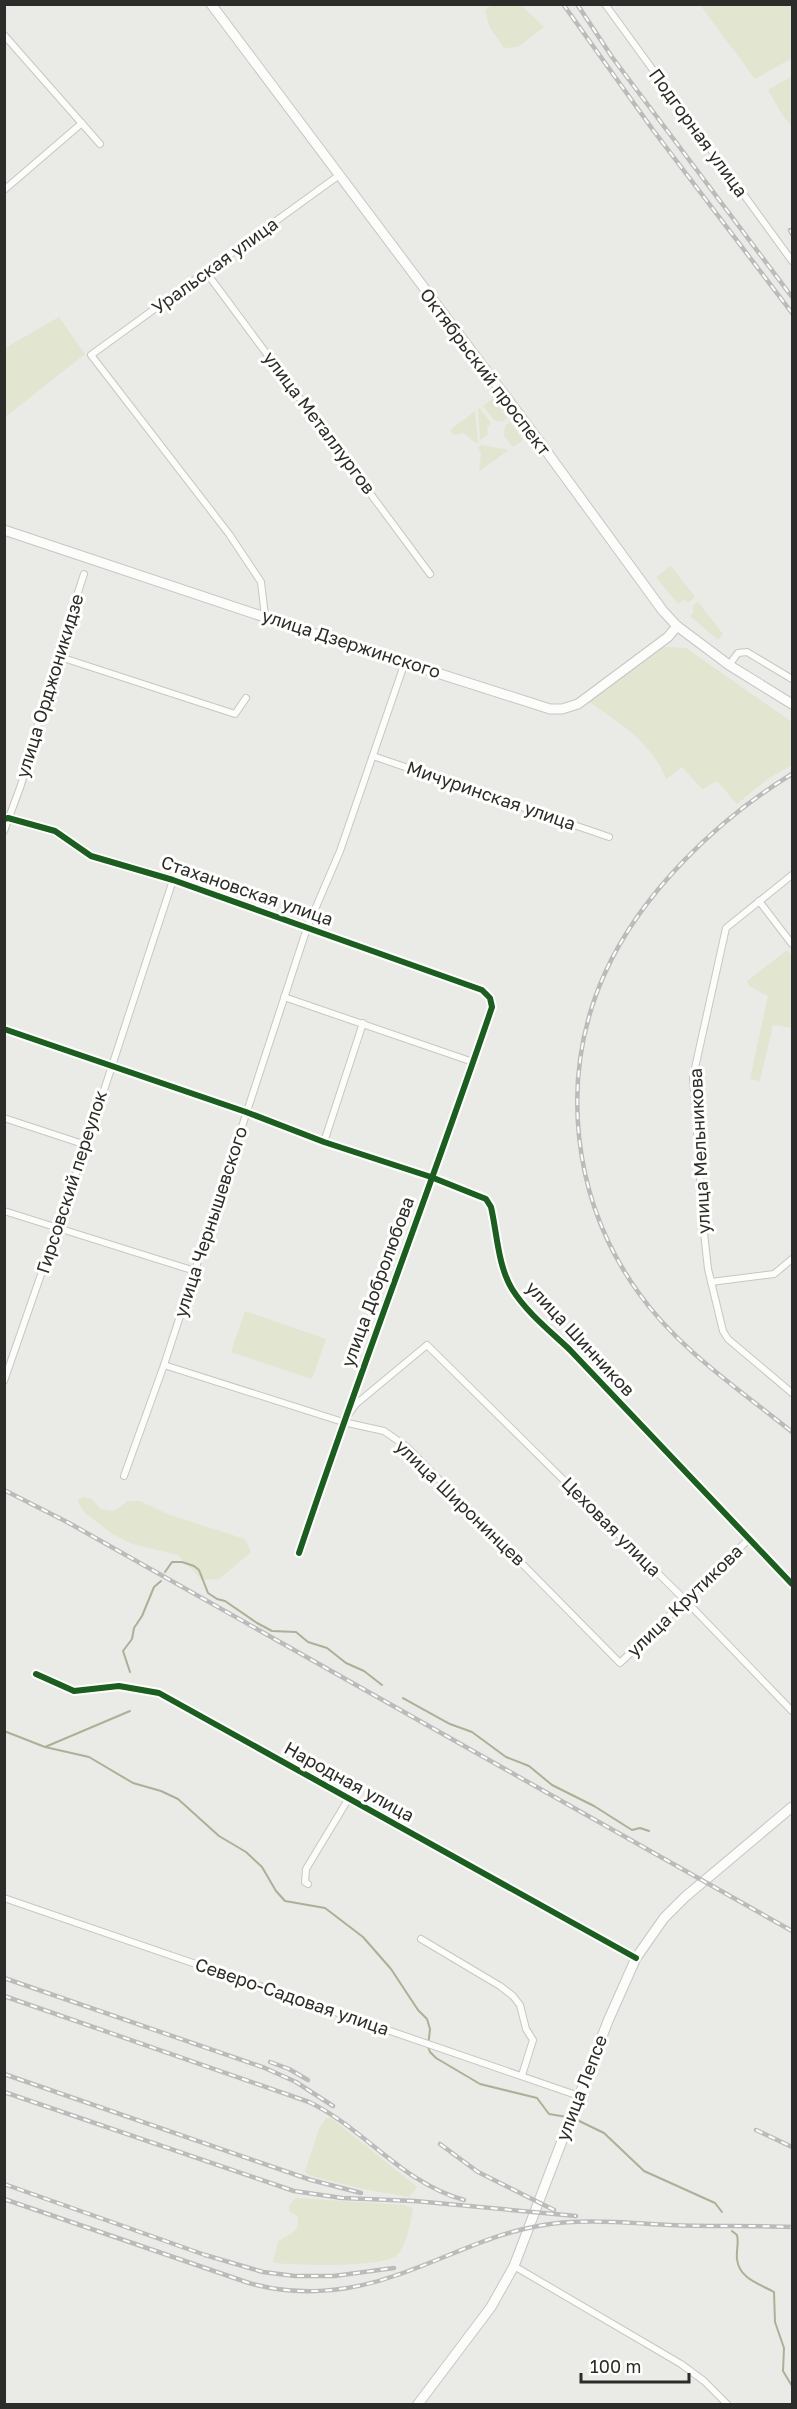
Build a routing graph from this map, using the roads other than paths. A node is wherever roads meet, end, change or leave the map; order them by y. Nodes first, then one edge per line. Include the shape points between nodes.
1 (211, 4) edge
2 (604, 4) edge
3 (4, 35) edge
4 (82, 123) junction
5 (100, 144) dead end
6 (338, 176) junction
7 (4, 190) edge
8 (792, 261) edge
9 (206, 273) junction
10 (4, 530) edge
11 (84, 574) dead end
12 (430, 574) dead end
13 (265, 616) junction
14 (677, 626) junction
15 (57, 656) junction
16 (405, 662) junction
17 (729, 664) junction
18 (792, 679) edge
19 (246, 698) dead end
20 (792, 704) edge
21 (373, 756) junction
22 (6, 818) edge
23 (4, 831) edge
24 (609, 837) dead end
25 (792, 875) edge
26 (173, 880) junction
27 (759, 901) junction
28 (307, 928) junction
29 (792, 944) edge
30 (482, 990) joint
31 (284, 997) junction
32 (363, 1023) junction
33 (4, 1029) edge
34 (473, 1062) junction
35 (111, 1065) junction
36 (246, 1112) junction
37 (4, 1118) edge
38 (324, 1142) junction
39 (86, 1145) junction
40 (431, 1177) junction
41 (4, 1211) edge
42 (58, 1227) junction
43 (792, 1259) edge
44 (195, 1271) junction
45 (711, 1282) junction
46 (164, 1365) junction
47 (4, 1381) edge
48 (792, 1393) edge
49 (343, 1422) junction
50 (124, 1476) dead end
51 (749, 1539) junction
52 (299, 1553) dead end
53 (792, 1584) edge
54 (686, 1601) junction
55 (620, 1663) joint
56 (36, 1674) dead end
57 (792, 1711) edge
58 (349, 1798) junction
59 (792, 1807) edge
60 (308, 1884) dead end
61 (4, 1898) edge
62 (421, 1939) dead end
63 (636, 1958) junction
64 (522, 2075) junction
65 (577, 2100) junction
66 (514, 2266) junction
67 (418, 2404) edge
68 (727, 2404) edge

1 - 6 main road, Октябрьский проспект
2 - 8 street, Подгорная улица
3 - 4 street
4 - 5 street
4 - 7 street
6 - 9 street, Уральская улица
6 - 14 main road, Октябрьский проспект
9 - 12 street, улица Металлургов
9 - 13 street, Уральская улица via 91,355 230,534 261,582
10 - 13 main road, улица Дзержинского
11 - 15 street, улица Орджоникидзе
13 - 16 main road, улица Дзержинского
14 - 16 main road, улица Дзержинского via 668,637 578,704 562,709 550,709
14 - 17 main road, Октябрьский проспект
15 - 19 street via 235,714
15 - 22 street, улица Орджоникидзе via 21,785
16 - 21 street, улица Чернышевского
17 - 18 street via 738,654 747,652
17 - 20 main road, Октябрьский проспект
21 - 24 street, Мичуринская улица
21 - 28 street, улица Чернышевского via 340,851
22 - 23 street, улица Орджоникидзе
22 - 26 street, Стахановская улица via 55,831 91,856
25 - 27 street, улица Мельникова
26 - 28 street, Стахановская улица
26 - 35 street, Гирсовский переулок
27 - 29 street
27 - 45 street, улица Мельникова via 726,928 693,1077
28 - 30 street, Стахановская улица
28 - 31 street, улица Чернышевского
30 - 34 street, улица Добролюбова via 492,1007
31 - 32 street
31 - 36 street, улица Чернышевского
32 - 34 street
32 - 38 street
33 - 35 street, улица Шинников
34 - 40 street, улица Добролюбова
35 - 36 street, улица Шинников
35 - 39 street, Гирсовский переулок
36 - 38 street, улица Шинников
36 - 44 street, улица Чернышевского
37 - 39 street
38 - 40 street, улица Шинников
39 - 42 street, Гирсовский переулок
40 - 49 street, улица Добролюбова
40 - 51 street, улица Шинников via 486,1199 511,1288 534,1317
41 - 42 street
42 - 44 street
42 - 47 street, Гирсовский переулок
43 - 45 street via 774,1274
44 - 46 street, улица Чернышевского
45 - 48 street, улица Мельникова via 728,1339
46 - 49 street, улица Широнинцев
46 - 50 street, улица Чернышевского
49 - 52 street, улица Добролюбова
49 - 54 street, Цеховая улица via 356,1404 427,1345
49 - 55 street, улица Широнинцев via 384,1431 407,1448
51 - 53 street, улица Шинников
51 - 54 street, улица Крутикова
54 - 55 street, улица Крутикова
54 - 57 street, Цеховая улица
56 - 58 street, Народная улица via 75,1691 119,1686 159,1693
58 - 60 street via 306,1869
58 - 63 street, Народная улица
59 - 63 main road, улица Лепсе via 685,1897 664,1918
61 - 64 street, Северо-Садовая улица
62 - 64 street via 518,2001 533,2040
63 - 65 main road, улица Лепсе
64 - 65 street, Северо-Садовая улица
65 - 66 main road, улица Лепсе
66 - 67 main road, улица Лепсе via 491,2307
66 - 68 street via 681,2364

